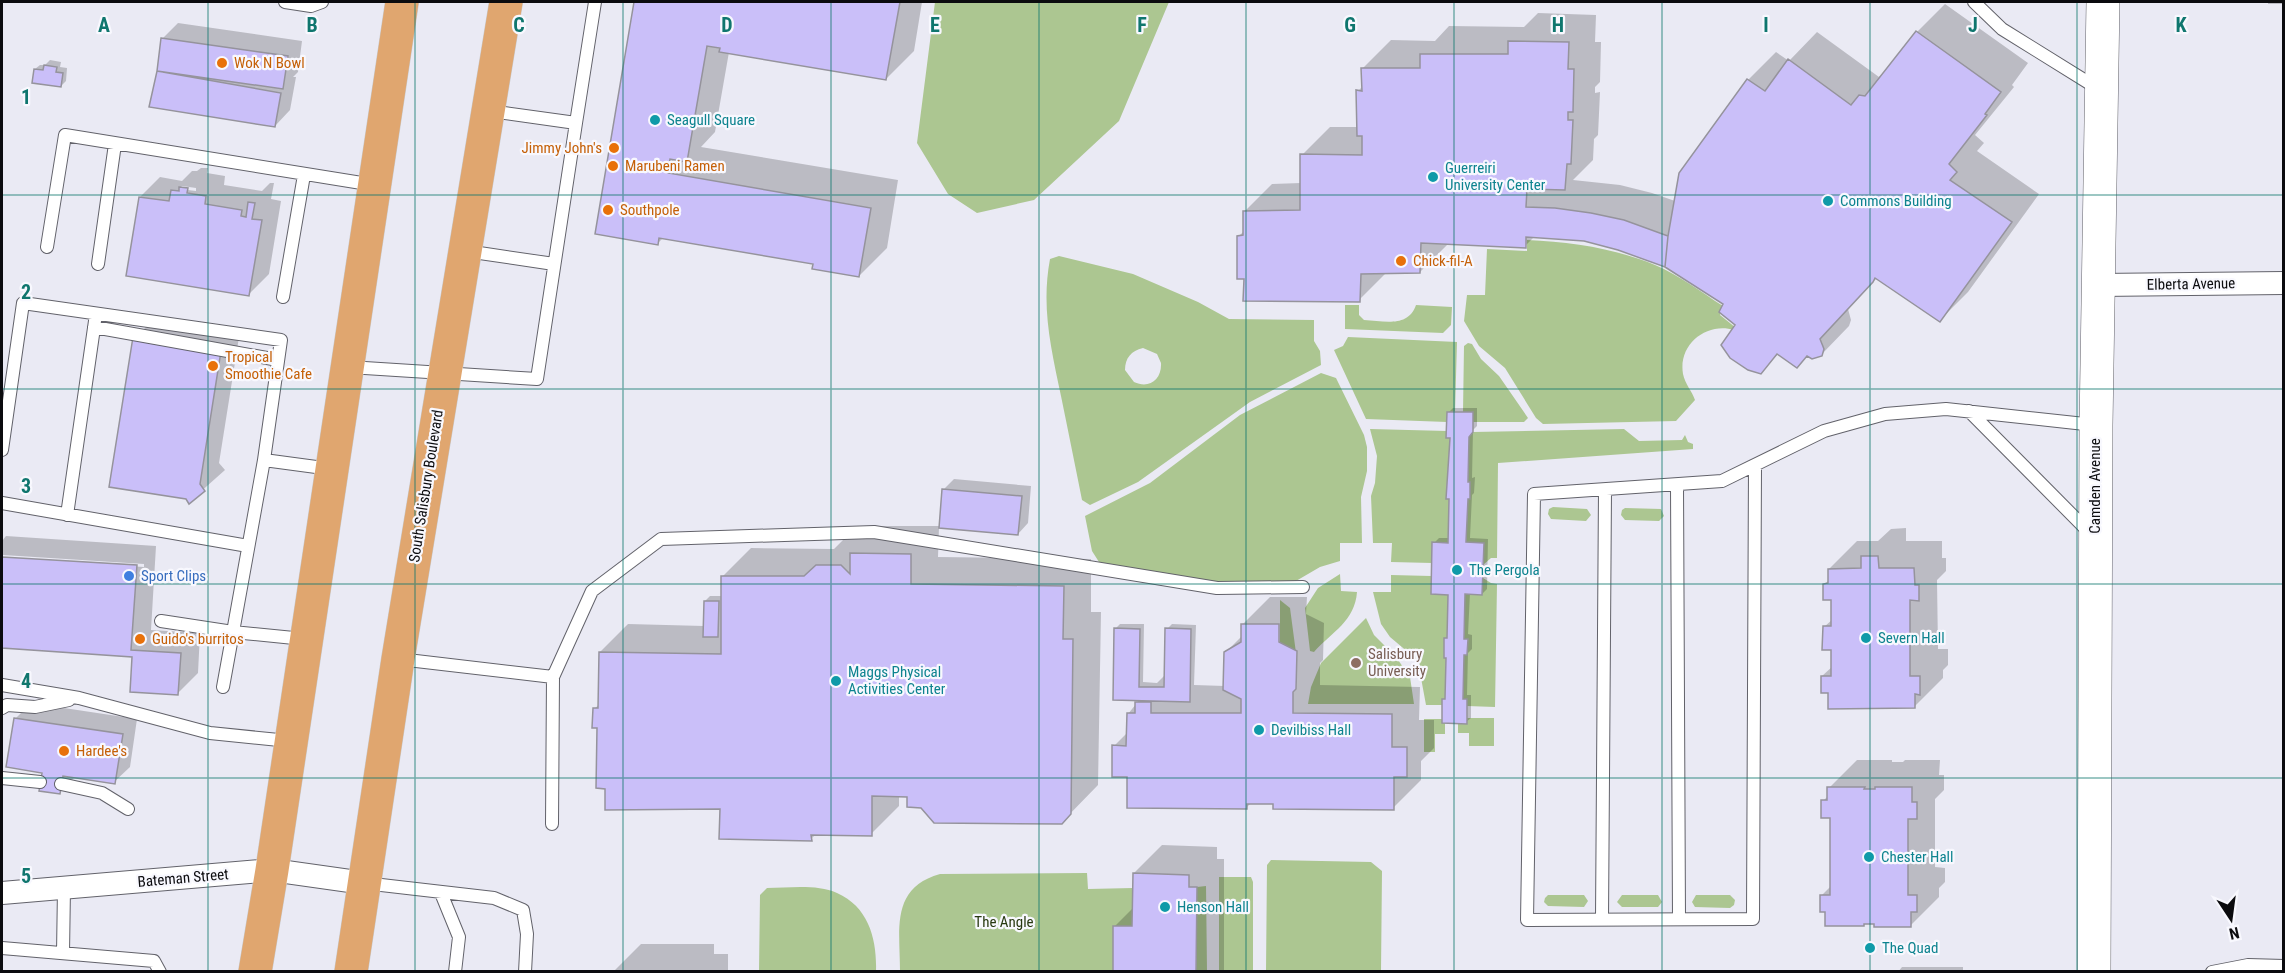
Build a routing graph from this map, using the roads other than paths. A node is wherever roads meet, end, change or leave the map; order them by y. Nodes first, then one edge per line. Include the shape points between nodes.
1 (285, 2) edge
2 (322, 2) edge
3 (402, 2) edge
4 (506, 2) edge
5 (596, 2) edge
6 (1974, 2) edge
7 (2103, 2) edge
8 (2101, 91) junction
9 (489, 111) junction
10 (576, 123) junction
11 (115, 144) junction
12 (304, 175) junction
13 (375, 185) junction
14 (47, 247) dead end
15 (466, 251) junction
16 (98, 264) dead end
17 (554, 264) junction
18 (2283, 283) edge
19 (2098, 285) junction
20 (283, 297) dead end
21 (95, 320) junction
22 (278, 360) junction
23 (348, 367) junction
24 (445, 373) junction
25 (1970, 411) junction
26 (2096, 425) junction
27 (2, 450) edge
28 (264, 460) junction
29 (1755, 466) junction
30 (332, 469) junction
31 (1677, 485) junction
32 (1605, 490) junction
33 (2, 503) edge
34 (67, 514) junction
35 (2095, 537) junction
36 (248, 546) junction
37 (1302, 587) dead end
38 (161, 621) dead end
39 (233, 632) junction
40 (305, 639) junction
41 (398, 659) junction
42 (553, 677) junction
43 (2, 685) edge
44 (223, 687) dead end
45 (79, 699) junction
46 (2, 708) edge
47 (290, 741) junction
48 (2, 778) edge
49 (40, 782) dead end
50 (61, 784) dead end
51 (128, 809) dead end
52 (552, 824) dead end
53 (272, 870) junction
54 (364, 883) junction
55 (64, 888) junction
56 (2, 893) edge
57 (441, 893) junction
58 (1602, 919) junction
59 (1679, 919) junction
60 (2, 948) edge
61 (63, 953) junction
62 (2283, 966) edge
63 (160, 972) edge
64 (255, 972) edge
65 (351, 972) edge
66 (455, 972) edge
67 (525, 972) edge
68 (2094, 972) edge
69 (2212, 972) edge

1 - 2 lane via 312,6
3 - 13 main road
4 - 9 main road, South Salisbury Boulevard
5 - 10 lane
6 - 8 lane via 2002,29
7 - 8 street, Camden Avenue
8 - 19 street, Camden Avenue
9 - 10 lane
9 - 15 main road, South Salisbury Boulevard
10 - 17 lane
11 - 12 lane
11 - 14 lane via 65,135
11 - 16 lane
12 - 13 lane
12 - 20 lane
13 - 23 main road
15 - 17 lane
15 - 24 main road, South Salisbury Boulevard
17 - 24 lane via 537,379
18 - 19 street, Elberta Avenue
19 - 26 street, Camden Avenue
21 - 22 lane
21 - 22 lane via 281,339
21 - 27 lane via 23,303
21 - 34 lane
22 - 28 lane
23 - 24 lane
23 - 30 main road
24 - 41 main road, South Salisbury Boulevard
25 - 26 lane
25 - 29 lane via 1885,414 1824,431
25 - 35 lane
26 - 35 street, Camden Avenue
28 - 30 lane
28 - 36 lane
29 - 31 lane via 1722,481
29 - 59 lane via 1753,919
30 - 40 main road
31 - 32 lane
31 - 59 lane
32 - 58 lane
32 - 58 lane via 1534,494 1527,920
33 - 34 lane
34 - 36 lane
35 - 68 street, Camden Avenue
36 - 39 lane
37 - 42 lane via 1217,588 874,532 661,539 592,591
38 - 39 lane
39 - 40 lane
39 - 44 lane
40 - 47 main road
41 - 42 lane
41 - 54 main road, South Salisbury Boulevard
42 - 52 lane
43 - 45 lane
45 - 46 lane
45 - 47 lane via 210,733
47 - 53 main road
48 - 49 lane
50 - 51 lane via 102,793
53 - 54 street, Bateman Street
53 - 55 street, Bateman Street
53 - 64 main road
54 - 57 lane
54 - 65 main road, South Salisbury Boulevard
55 - 56 street, Bateman Street
55 - 61 lane
57 - 66 lane via 459,938
57 - 67 lane via 494,898 522,910 527,934
58 - 59 lane
60 - 61 lane
61 - 63 lane via 154,961
62 - 69 lane via 2248,965

